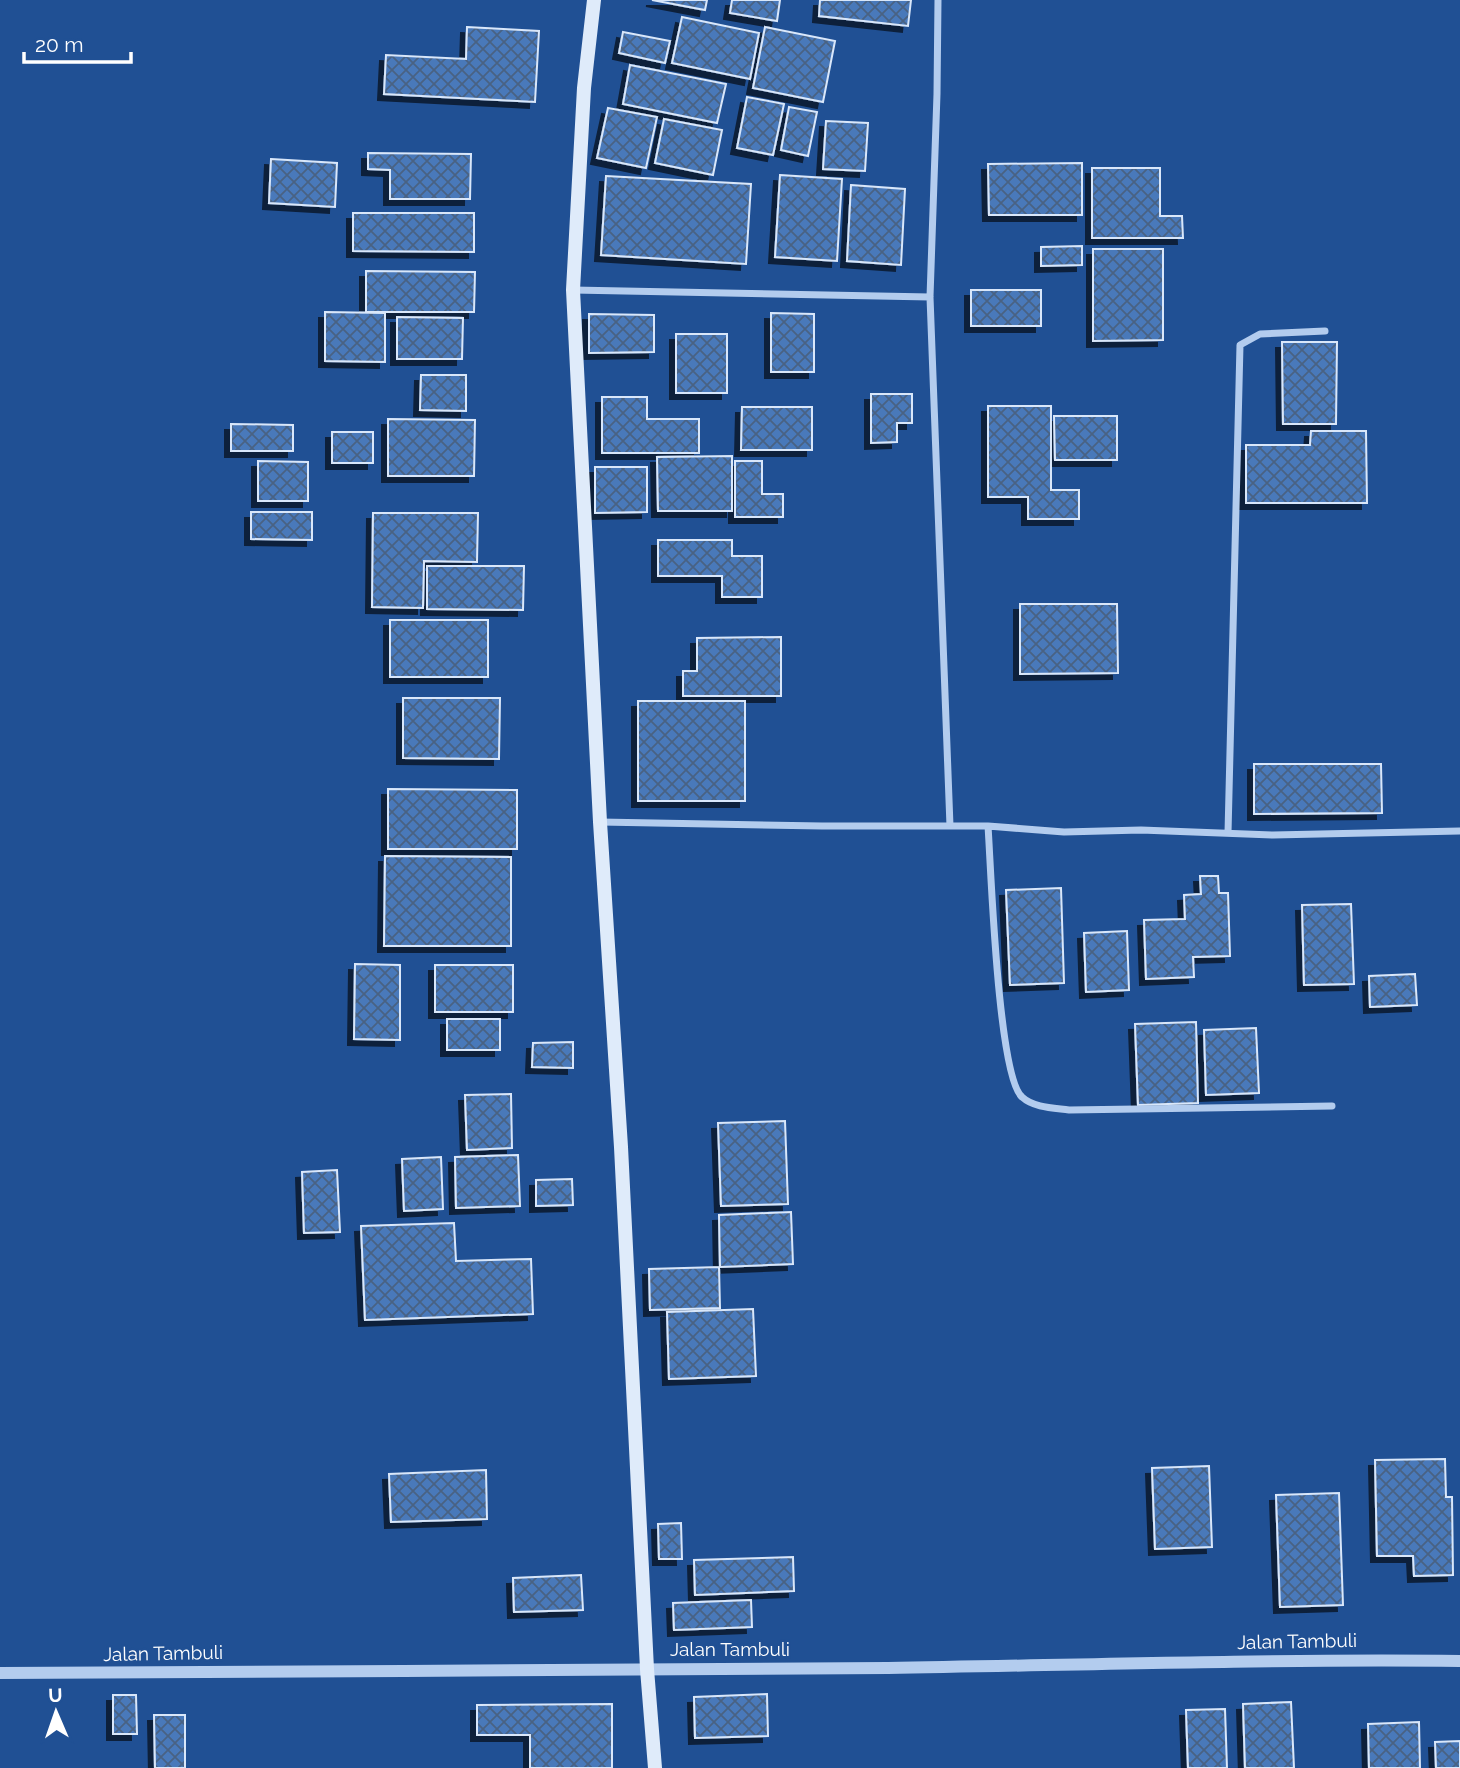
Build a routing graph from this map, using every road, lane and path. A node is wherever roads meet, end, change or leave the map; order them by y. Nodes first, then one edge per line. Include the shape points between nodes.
1 (594, 0) edge
2 (938, 0) edge
3 (573, 290) junction
4 (930, 297) junction
5 (1325, 331) dead end
6 (600, 822) junction
7 (950, 826) junction
8 (988, 826) junction
9 (1460, 831) edge
10 (1228, 834) junction
11 (1332, 1105) dead end
12 (1460, 1661) edge
13 (647, 1669) junction
14 (0, 1673) edge
15 (655, 1768) edge

1 - 3 main road via 584,88
2 - 4 street
3 - 4 street
3 - 6 main road
4 - 7 street
5 - 10 street via 1260,334 1240,345
6 - 7 street
6 - 13 main road via 615,1024
7 - 8 street
8 - 10 street
8 - 11 street via 1002,1020 1007,1059 1021,1096 1035,1105 1069,1110
9 - 10 street
12 - 13 street, Jalan Tambuli
13 - 14 street, Jalan Tambuli
13 - 15 main road

